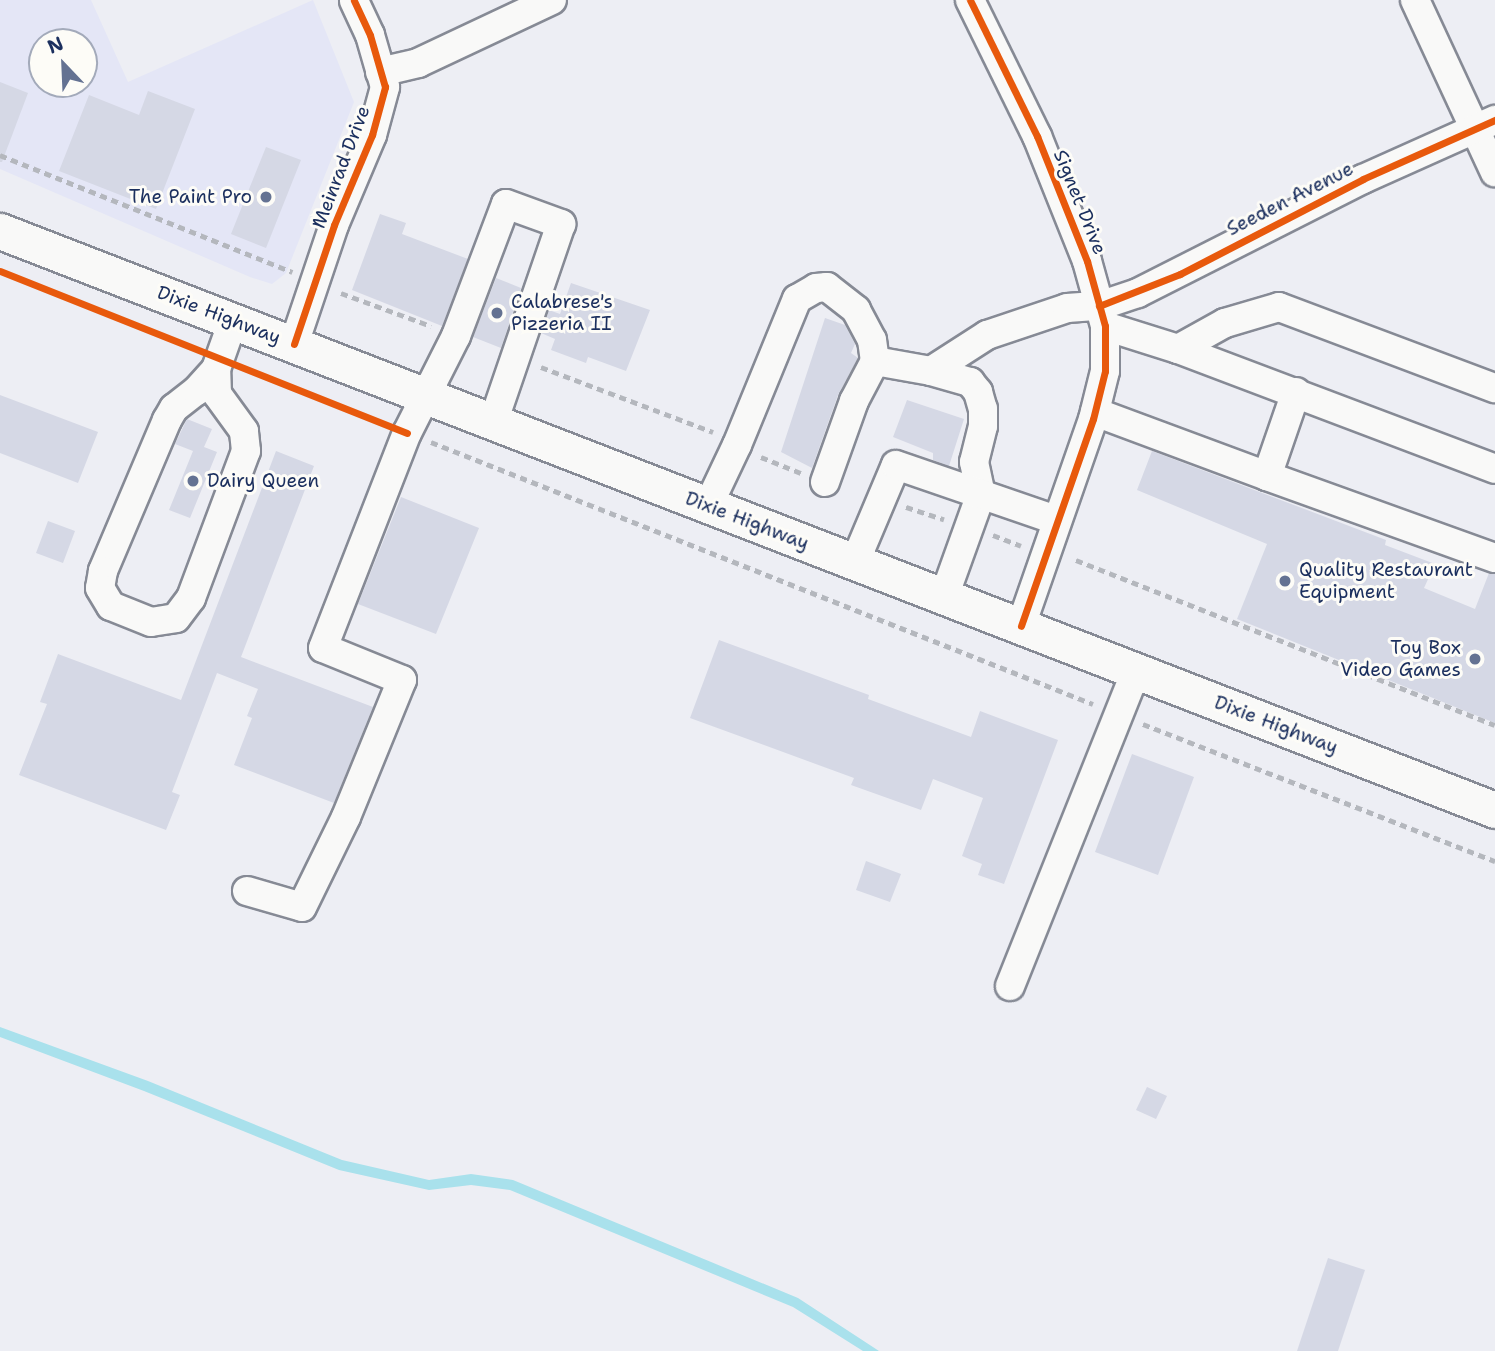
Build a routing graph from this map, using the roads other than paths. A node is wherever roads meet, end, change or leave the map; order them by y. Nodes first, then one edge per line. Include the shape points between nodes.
1 (354, 0) edge
2 (552, 0) edge
3 (970, 0) edge
4 (1415, 0) edge
5 (380, 72) junction
6 (1485, 124) edge
7 (1495, 172) edge
8 (0, 231) edge
9 (1102, 316) junction
10 (233, 321) junction
11 (294, 344) junction
12 (1178, 349) junction
13 (875, 361) junction
14 (216, 369) junction
15 (931, 371) junction
16 (1495, 388) edge
17 (1296, 392) junction
18 (426, 398) junction
19 (1095, 412) junction
20 (493, 424) junction
21 (1495, 469) edge
22 (1267, 476) junction
23 (825, 482) road end
24 (981, 494) junction
25 (708, 506) junction
26 (1056, 520) junction
27 (1495, 558) edge
28 (855, 562) junction
29 (944, 597) junction
30 (1021, 626) junction
31 (1136, 671) junction
32 (1495, 810) edge
33 (247, 891) dead end
34 (1010, 986) dead end

1 - 5 street, Meinrad Drive
2 - 5 street via 418,63
3 - 9 street, Signet Drive via 1037,136 1087,261
4 - 6 street
5 - 11 street, Meinrad Drive via 385,87 380,112 334,225
6 - 7 street
6 - 9 street, Seeden Avenue via 1363,179
8 - 10 main road, Dixie Highway
9 - 12 street
9 - 15 street via 1067,308 987,335
9 - 19 street, Signet Drive via 1105,371
10 - 11 main road, Dixie Highway
10 - 14 street
11 - 18 main road, Dixie Highway
12 - 16 street via 1225,323 1279,307
12 - 17 street
13 - 15 street
13 - 23 street via 854,401
13 - 25 street via 869,334 841,295 827,287 797,299
14 - 14 street via 167,420 103,572 100,587 111,606 158,623 176,618 184,610 246,451 244,431 217,394
15 - 24 street via 970,382 978,392 983,426 974,462
17 - 21 street
17 - 22 street
18 - 20 main road, Dixie Highway
18 - 20 street via 456,336 506,204 561,224
18 - 33 street via 407,433 323,649 402,680 346,817 302,908
19 - 22 street
19 - 26 street, Signet Drive
20 - 25 main road, Dixie Highway
22 - 27 street
24 - 26 street
24 - 28 street via 896,465
24 - 29 street
25 - 28 main road, Dixie Highway
26 - 30 street, Signet Drive
28 - 29 main road, Dixie Highway
29 - 30 main road, Dixie Highway
30 - 31 main road, Dixie Highway
31 - 32 main road, Dixie Highway
31 - 34 street

